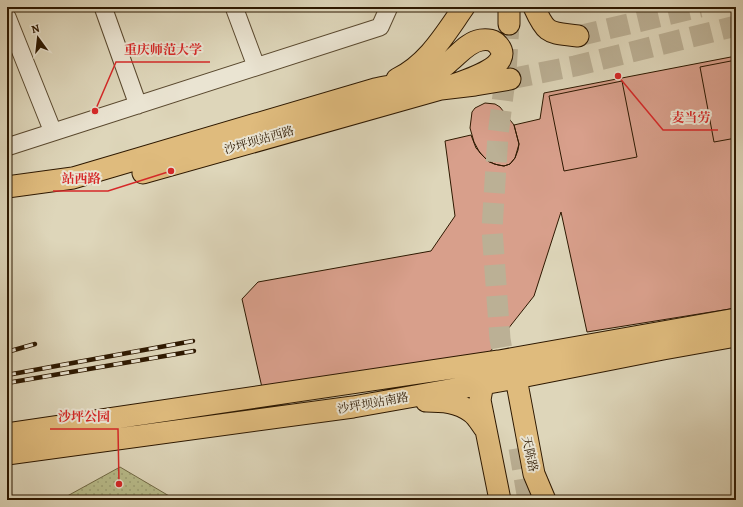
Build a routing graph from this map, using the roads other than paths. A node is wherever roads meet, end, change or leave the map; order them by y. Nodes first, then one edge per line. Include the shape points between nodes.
1 (19, 7) edge
2 (103, 7) edge
3 (234, 7) edge
4 (389, 7) edge
5 (464, 7) edge
6 (534, 7) edge
7 (7, 11) edge
8 (7, 17) edge
9 (578, 36) tunnel mouth
10 (256, 66) junction
11 (510, 79) tunnel mouth
12 (375, 89) junction
13 (441, 89) junction
14 (138, 105) junction
15 (53, 132) junction
16 (7, 147) edge
17 (7, 187) edge
18 (7, 199) edge
19 (736, 319) edge
20 (736, 336) edge
21 (499, 361) junction
22 (558, 369) junction
23 (516, 378) junction
24 (482, 384) junction
25 (353, 407) junction
26 (521, 407) junction
27 (485, 429) junction
28 (7, 434) edge
29 (7, 454) edge
30 (500, 500) edge
31 (545, 500) edge

1 - 7 street
2 - 14 street
3 - 10 street
4 - 10 street via 380,27
5 - 12 main road via 425,58 404,75
6 - 9 main road via 542,24 551,33
8 - 15 street
10 - 14 street
11 - 13 main road, 沙坪坝站西路
12 - 13 main road via 430,74 448,64 468,45 475,42 488,39 500,46 499,61 488,71
12 - 17 main road, 沙坪坝站西路 via 73,178
13 - 18 main road, 沙坪坝站西路 via 75,192
14 - 15 street
15 - 16 street
19 - 21 main road, 沙坪坝站南路
20 - 22 main road, 沙坪坝站南路
21 - 23 main road via 511,370
21 - 24 main road via 488,372
21 - 28 main road, 沙坪坝站南路
22 - 23 main road, 沙坪坝站南路
22 - 26 main road via 540,379
23 - 24 main road, 沙坪坝站南路
23 - 26 main road, 天陈路
24 - 25 main road, 沙坪坝站南路
24 - 27 main road via 480,400
25 - 27 main road via 444,401 460,405 472,413
25 - 29 main road, 沙坪坝站南路
26 - 31 main road, 天陈路 via 534,474
27 - 30 main road

